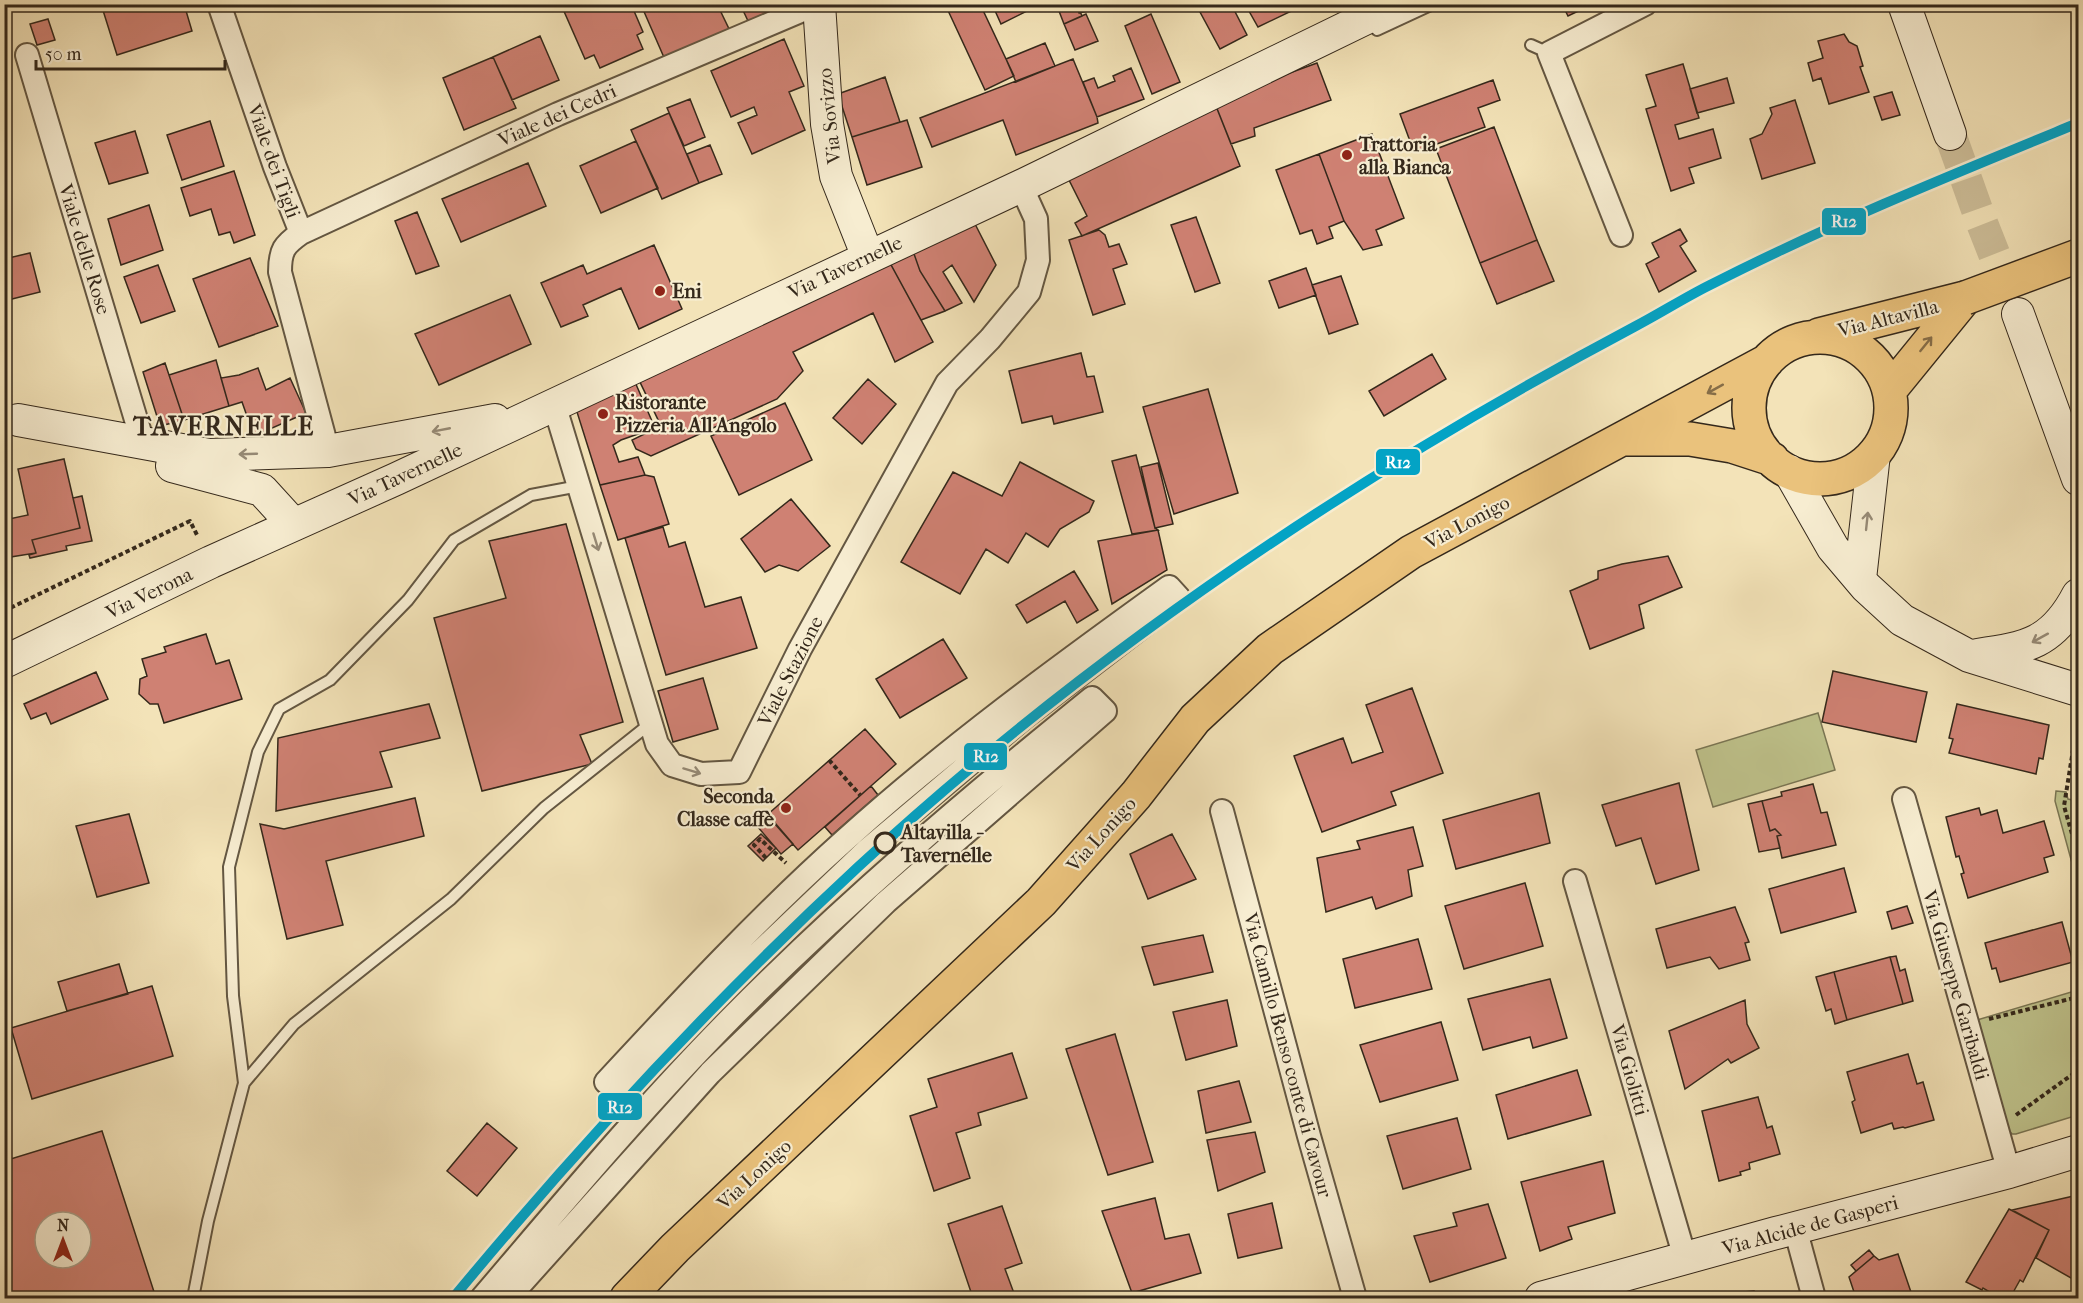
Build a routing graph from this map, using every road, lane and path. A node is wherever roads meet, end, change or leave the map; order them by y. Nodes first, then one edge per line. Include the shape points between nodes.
1 (219, 4) edge
2 (818, 4) edge
3 (1395, 4) edge
4 (1433, 4) edge
5 (1645, 4) edge
6 (1904, 4) edge
7 (1370, 33) dead end
8 (27, 56) dead end
9 (1950, 134) tunnel mouth
10 (1021, 186) junction
11 (301, 233) junction
12 (1621, 235) dead end
13 (2079, 256) edge
14 (868, 257) junction
15 (1965, 298) junction
16 (2018, 314) tunnel mouth
17 (1811, 337) junction
18 (1767, 361) junction
19 (1890, 390) junction
20 (547, 408) junction
21 (11, 418) edge
22 (1624, 439) junction
23 (143, 443) junction
24 (328, 452) junction
25 (1874, 454) junction
26 (1780, 465) junction
27 (2079, 479) edge
28 (579, 486) junction
29 (293, 524) junction
30 (212, 562) junction
31 (1860, 579) junction
32 (1169, 586) joint
33 (2079, 596) edge
34 (4, 611) edge
35 (1969, 656) junction
36 (4, 662) edge
37 (2079, 690) edge
38 (2079, 719) edge
39 (651, 723) junction
40 (829, 760) dead end
41 (1904, 799) dead end
42 (864, 800) dead end
43 (1222, 811) dead end
44 (2079, 855) edge
45 (766, 858) dead end
46 (788, 866) dead end
47 (1575, 881) dead end
48 (2079, 999) edge
49 (1967, 1024) junction
50 (244, 1083) junction
51 (1997, 1129) junction
52 (2079, 1151) edge
53 (2009, 1172) junction
54 (1795, 1228) junction
55 (1685, 1258) junction
56 (193, 1299) edge
57 (482, 1299) edge
58 (508, 1299) edge
59 (627, 1299) edge
60 (1355, 1299) edge
61 (1541, 1299) edge
62 (1815, 1299) edge

1 - 11 street, Viale dei Tigli
2 - 11 street, Viale dei Cedri via 558,114
2 - 14 street, Via Sovizzo via 827,124 836,176
3 - 10 street, Via Tavernelle via 1337,40
4 - 7 lane
5 - 12 street via 1540,49
6 - 9 street
8 - 23 street, Viale delle Rose
10 - 14 street, Via Tavernelle
39 -> 10 street, Viale Stazione via 657,744 672,765 701,774 739,772 800,650 947,383 1029,292 1038,260 1036,219
11 - 24 street, Viale dei Tigli via 284,245 280,272
13 - 15 main road, Via Altavilla, bridge
14 - 20 street, Via Tavernelle
15 - 17 main road, Via Altavilla
19 -> 15 main road, Via Altavilla
16 - 27 street
17 - 18 main road via 1779,350
17 - 19 main road via 1835,338 1858,347 1876,363
18 -> 22 main road, Via Lonigo
18 - 26 main road via 1756,376 1749,412 1756,437
19 - 25 main road via 1887,429
20 -> 24 street
20 - 28 street, Viale Stazione
20 - 29 street, Via Tavernelle
21 - 23 street
21 - 29 street via 262,490
22 - 26 main road, Via Lonigo via 1690,439 1732,446
22 - 59 main road, Via Lonigo via 1411,552 1270,649 1195,719 1136,795 1041,902 675,1248
24 -> 23 street via 208,455
25 - 26 main road via 1844,475 1825,478 1807,477
31 -> 25 street
26 - 31 street via 1833,548
28 -> 39 street, Viale Stazione
28 - 50 lane via 531,495 454,540 408,600 330,680 279,709 258,752 229,867 233,996
29 - 30 street, Via Verona
30 - 34 path via 190,521
30 - 36 street, Via Verona
31 - 35 street via 1902,620
32 - 32 street via 1179,598 1022,719 866,851 745,966 622,1094 606,1082 732,949 844,840 973,731
33 -> 35 street via 2069,613 2046,636 2015,650
35 - 37 street
38 - 44 path via 2064,806
39 - 50 lane via 544,808 451,899 294,1024
40 - 42 path
41 - 49 street, Via Giuseppe Garibaldi
43 - 60 street, Via Camillo Benso conte di Cavour
45 - 46 path via 754,845 760,839
47 - 55 street, Via Giolitti
48 - 49 path
48 - 51 path via 2073,1074
49 - 51 street, Via Giuseppe Garibaldi
50 - 56 lane via 208,1221
51 - 53 street, Via Giuseppe Garibaldi
52 - 53 street, Via Alcide de Gasperi
53 - 54 street, Via Alcide de Gasperi
54 - 55 street, Via Alcide de Gasperi
54 - 62 street
55 - 61 street, Via Alcide de Gasperi
57 - 58 street via 581,1181 732,1017 870,885 1092,698 1105,711 886,902 710,1073

